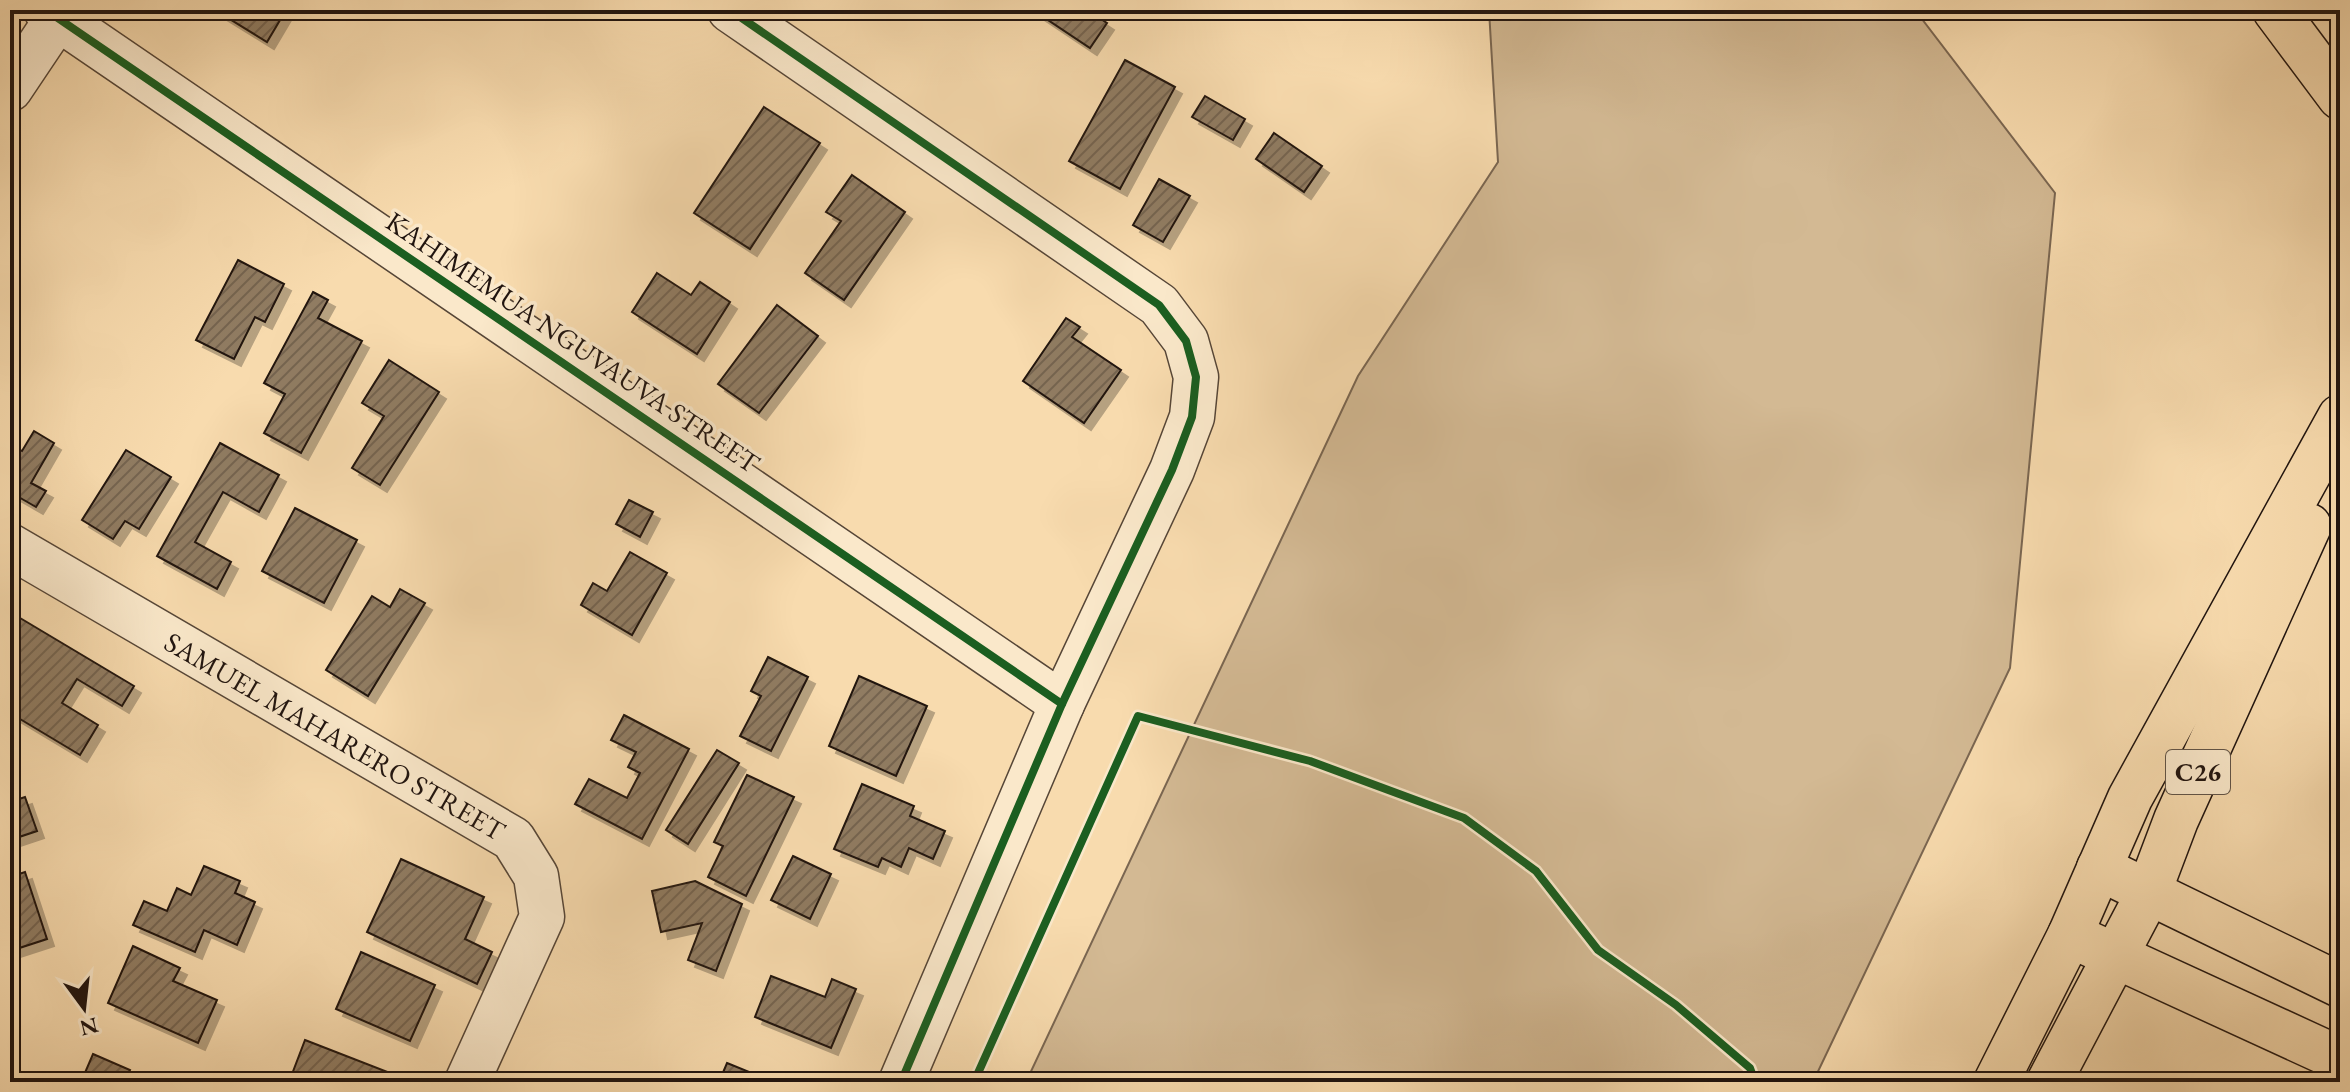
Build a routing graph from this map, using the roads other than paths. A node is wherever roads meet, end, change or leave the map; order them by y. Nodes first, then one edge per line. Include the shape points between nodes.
1 (730, 10) edge
2 (2275, 10) edge
3 (55, 13) edge
4 (10, 89) edge
5 (2340, 97) edge
6 (2340, 417) edge
7 (2340, 458) edge
8 (10, 546) edge
9 (1062, 704) junction
10 (2099, 868) junction
11 (2148, 894) junction
12 (2070, 935) junction
13 (2114, 955) junction
14 (2340, 985) edge
15 (2340, 1059) edge
16 (467, 1082) edge
17 (901, 1082) edge
18 (1996, 1082) edge
19 (2049, 1082) edge

1 - 9 street via 1131,282 1159,305 1186,341 1196,377 1192,417
2 - 5 main road
3 - 4 street
3 - 9 street, KAHIMEMUA NGUVAUVA STREET
6 - 10 main road, C26 via 2130,798
7 - 11 main road, C26 via 2176,820
8 - 16 street, SAMUEL MAHARERO STREET via 513,839 536,876 542,917
9 - 17 street
10 - 11 main road
10 - 12 main road, C26
11 - 13 main road, C26
11 - 14 main road
12 - 13 main road
12 - 18 main road, C26
13 - 15 main road
13 - 19 main road, C26

